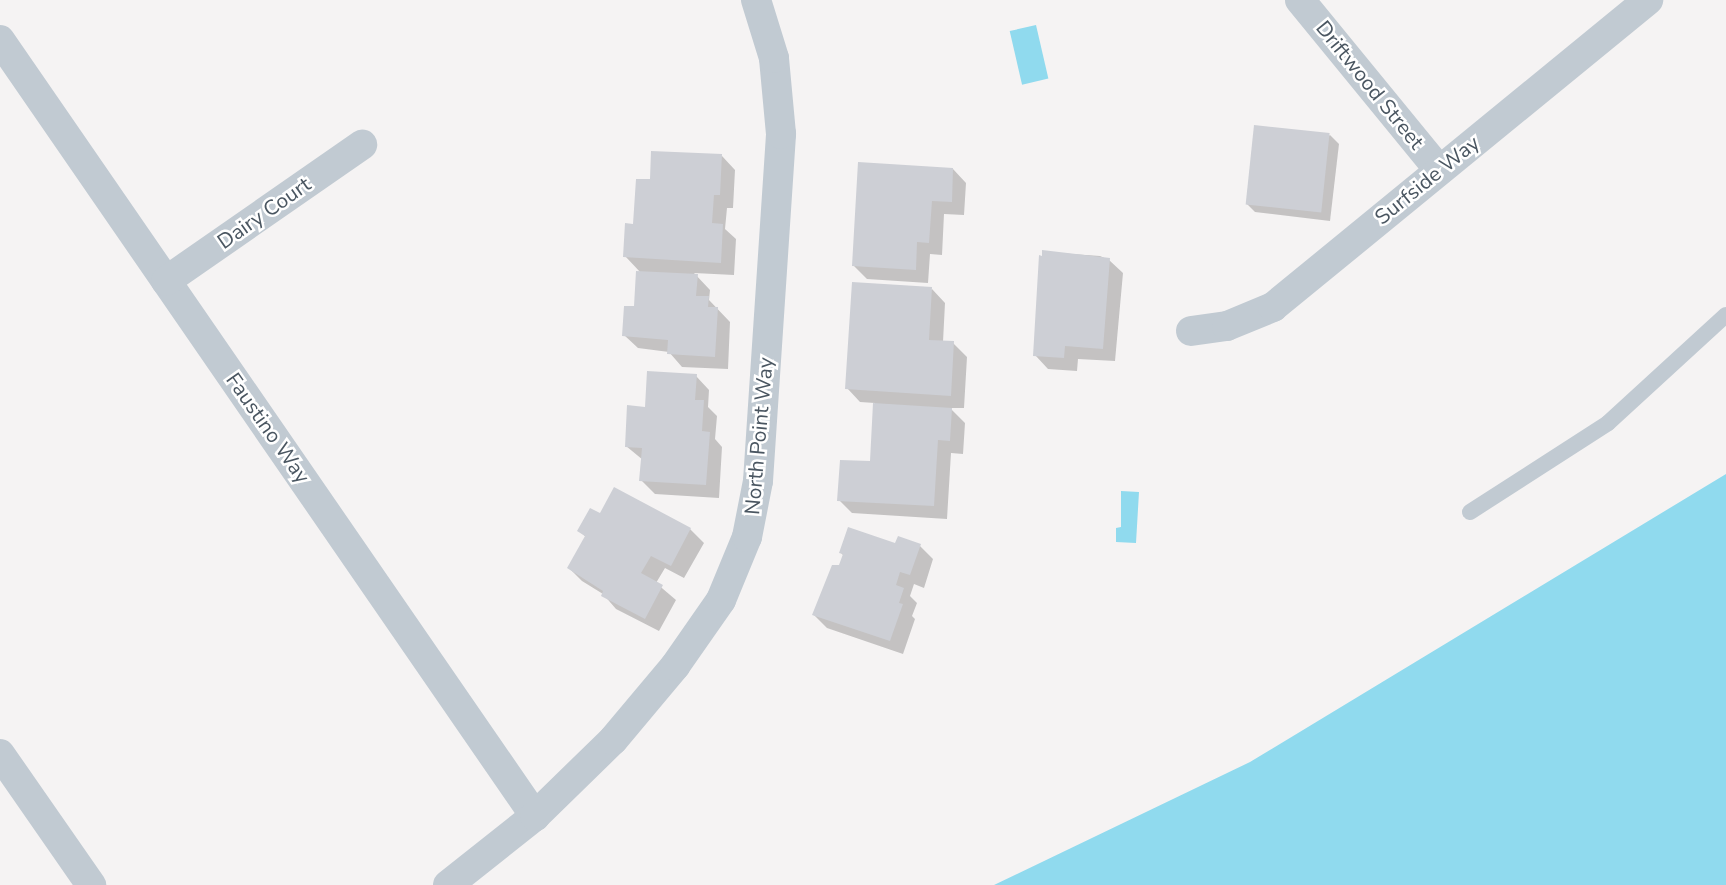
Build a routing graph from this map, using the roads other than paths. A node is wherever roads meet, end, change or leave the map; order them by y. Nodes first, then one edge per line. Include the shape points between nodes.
1 (756, 0) edge
2 (1300, 0) edge
3 (1648, 0) edge
4 (0, 40) edge
5 (362, 145) dead end
6 (1439, 170) junction
7 (166, 281) junction
8 (1726, 315) edge
9 (1191, 331) dead end
10 (1470, 512) dead end
11 (0, 754) edge
12 (535, 816) junction
13 (91, 885) edge
14 (448, 885) edge

1 - 12 street, North Point Way via 774,58 781,134 758,481 747,537 721,600 674,666 612,740
2 - 6 street, Driftwood Street
3 - 6 street, Surfside Way
4 - 7 street, Faustino Way
5 - 7 street, Dairy Court
6 - 9 street, Surfside Way via 1273,307 1227,326
7 - 12 street, Faustino Way
8 - 10 lane via 1608,423
11 - 13 street
12 - 14 street, North Point Way

